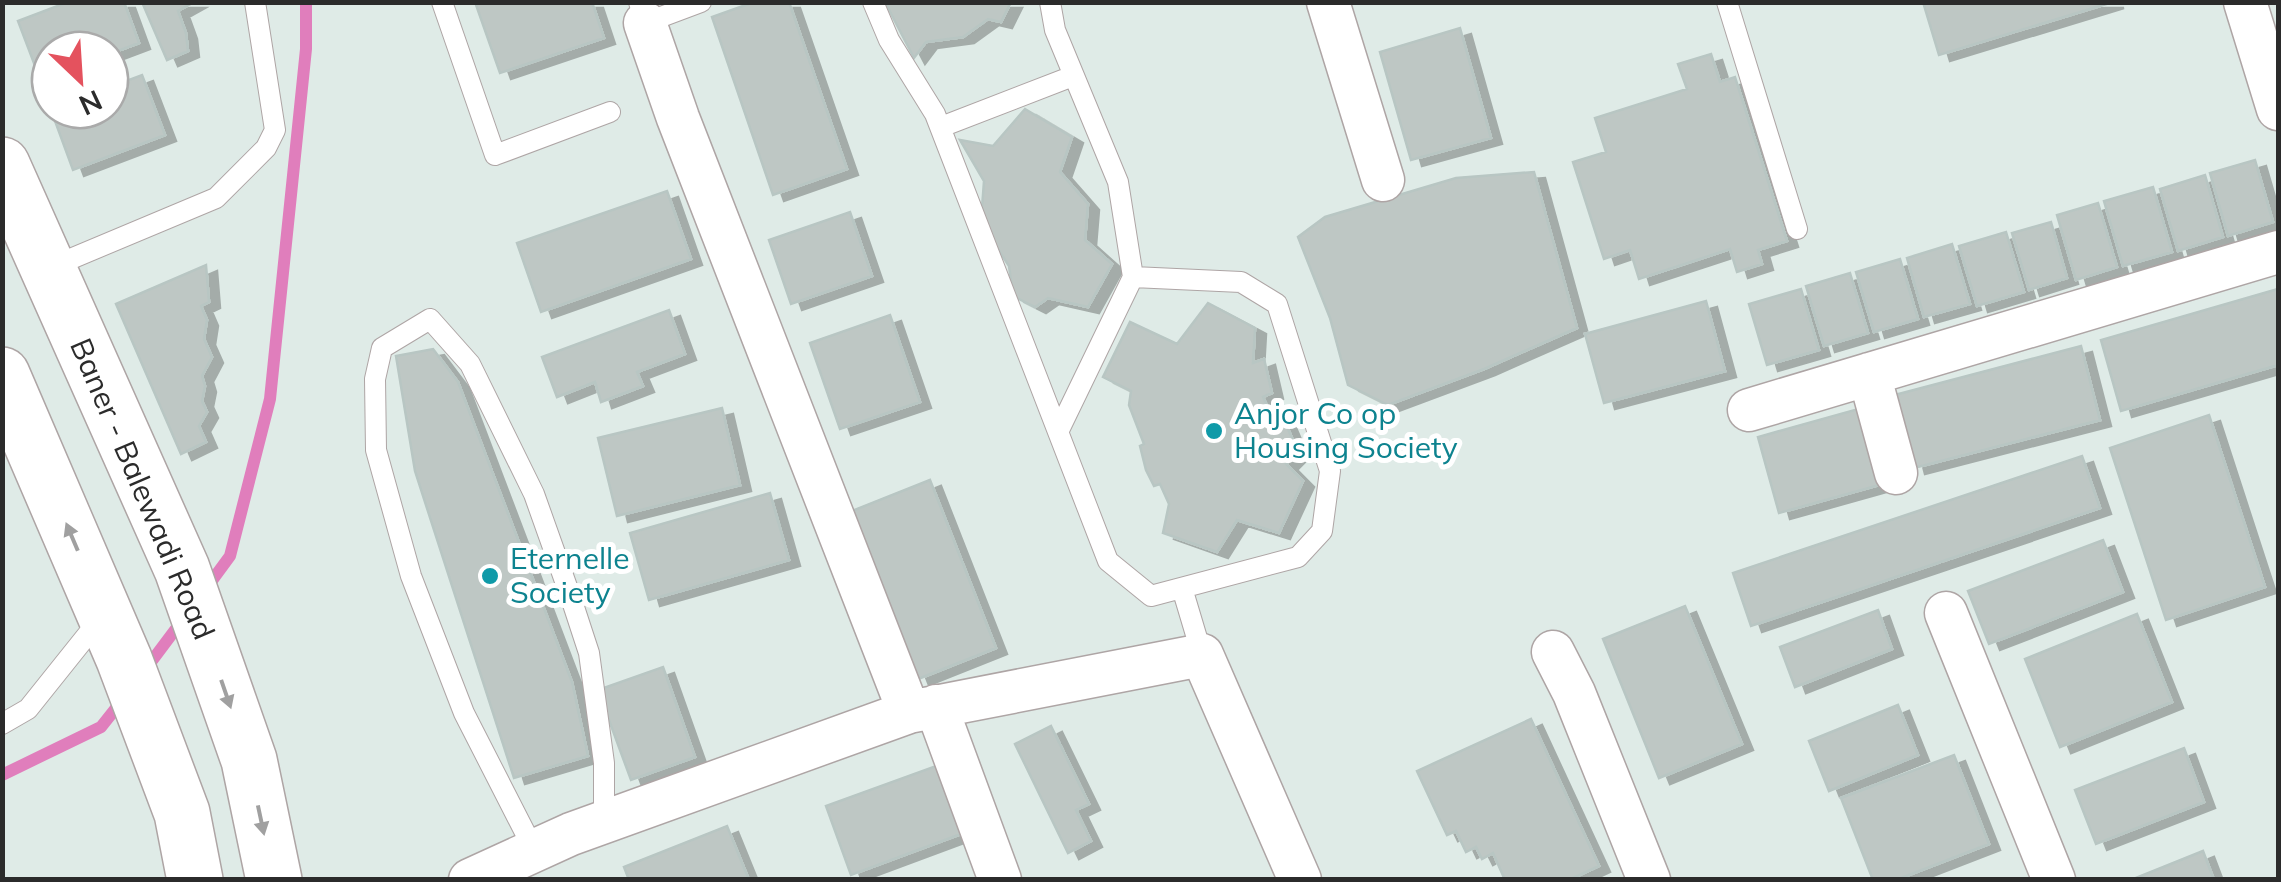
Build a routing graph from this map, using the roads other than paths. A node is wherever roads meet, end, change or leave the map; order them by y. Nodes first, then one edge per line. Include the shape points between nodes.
1 (255, 2) edge
2 (442, 2) edge
3 (701, 2) edge
4 (873, 2) edge
5 (1050, 2) edge
6 (1328, 2) edge
7 (1727, 2) edge
8 (2245, 2) edge
9 (642, 13) edge
10 (1072, 76) junction
11 (2278, 110) edge
12 (610, 112) dead end
13 (940, 127) junction
14 (2, 165) edge
15 (1383, 180) dead end
16 (1796, 229) dead end
17 (2278, 252) edge
18 (48, 268) junction
19 (1133, 277) junction
20 (1869, 374) junction
21 (2, 375) edge
22 (1750, 410) dead end
23 (1059, 430) junction
24 (1896, 473) dead end
25 (1182, 588) junction
26 (1946, 613) dead end
27 (114, 636) junction
28 (1553, 652) dead end
29 (1202, 655) junction
30 (923, 709) junction
31 (2, 724) edge
32 (604, 822) junction
33 (534, 850) junction
34 (195, 880) edge
35 (274, 880) edge
36 (470, 880) edge
37 (1000, 880) edge
38 (1300, 880) edge
39 (1650, 880) edge
40 (2054, 880) edge

1 - 18 lane via 275,130 266,148 216,198
2 - 12 lane via 495,155
3 - 9 lane
4 - 13 lane
5 - 10 lane
6 - 15 street
7 - 16 lane
8 - 11 street
9 - 30 street via 678,118
10 - 13 lane
10 - 19 lane via 1118,182
13 - 23 lane
14 - 18 street, Baner - Balewadi Road
17 - 20 street
18 -> 35 street, Baner - Balewadi Road via 182,569 249,760
19 - 23 lane
19 - 25 lane via 1242,282 1277,304 1330,471 1322,531 1298,556
20 - 22 street
20 - 24 street
27 -> 21 street
23 - 25 lane via 1108,561 1151,596
25 - 29 lane
26 - 40 street
27 - 31 lane
27 - 34 street via 182,813
28 - 39 street
29 - 30 street
29 - 38 street
30 - 32 street
30 - 37 street
32 - 33 street
32 - 33 lane via 604,763 589,653 571,598 534,494 470,364 430,318 382,348 375,379 376,450 411,576 464,712
33 - 36 street

